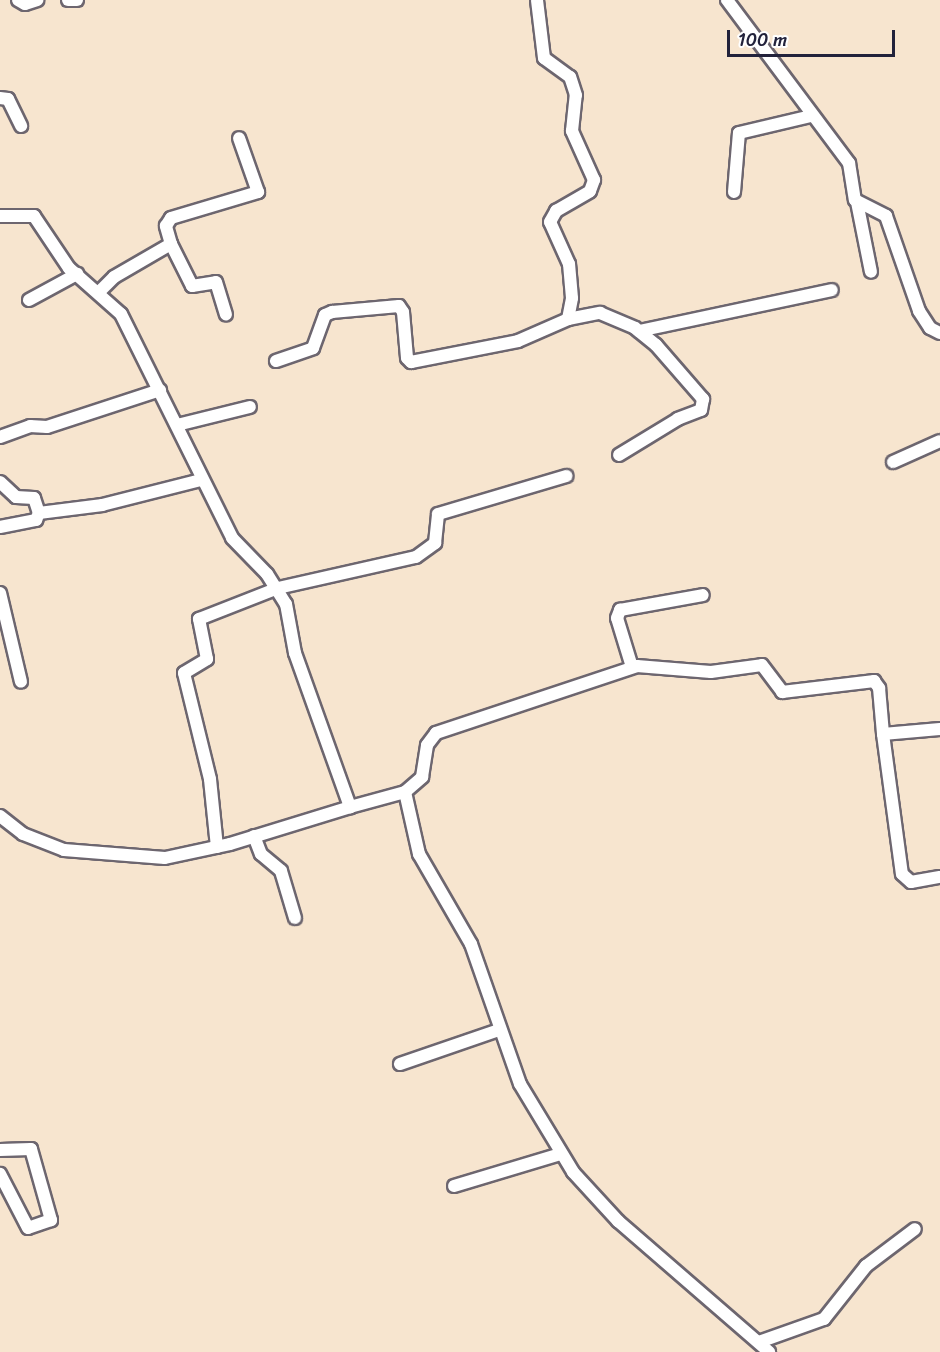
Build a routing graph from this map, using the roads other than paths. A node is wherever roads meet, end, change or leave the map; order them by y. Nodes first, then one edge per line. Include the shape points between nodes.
1 (18, 0) edge
2 (37, 0) edge
3 (68, 0) edge
4 (77, 0) edge
5 (537, 0) edge
6 (727, 0) edge
7 (0, 98) edge
8 (811, 116) junction
9 (21, 126) dead end
10 (239, 138) dead end
11 (734, 192) dead end
12 (857, 202) junction
13 (0, 216) edge
14 (171, 244) junction
15 (871, 272) dead end
16 (76, 274) junction
17 (832, 290) dead end
18 (99, 292) junction
19 (29, 300) dead end
20 (226, 314) dead end
21 (568, 319) junction
22 (639, 331) junction
23 (940, 333) edge
24 (276, 361) dead end
25 (160, 390) junction
26 (250, 407) dead end
27 (177, 425) junction
28 (0, 437) edge
29 (940, 441) edge
30 (620, 455) dead end
31 (893, 462) dead end
32 (566, 476) dead end
33 (201, 480) junction
34 (0, 482) edge
35 (39, 513) junction
36 (0, 527) edge
37 (278, 588) junction
38 (0, 593) edge
39 (703, 595) dead end
40 (632, 667) junction
41 (21, 682) dead end
42 (940, 729) edge
43 (883, 734) junction
44 (405, 792) junction
45 (350, 807) junction
46 (0, 816) edge
47 (254, 836) junction
48 (217, 847) junction
49 (940, 877) edge
50 (295, 918) dead end
51 (499, 1030) junction
52 (400, 1064) dead end
53 (0, 1150) edge
54 (561, 1154) junction
55 (0, 1174) edge
56 (454, 1186) dead end
57 (915, 1229) dead end
58 (759, 1342) junction
59 (770, 1352) edge

1 - 2 street via 25,4
3 - 4 street
5 - 21 street via 544,58 570,77 576,95 572,131 594,180 593,188 556,211 550,222 568,264 572,298
6 - 8 street via 762,42
7 - 9 street via 8,99
8 - 11 street via 739,133
8 - 12 street via 849,163 851,192
10 - 14 street via 258,192 171,218 166,226
12 - 15 street
12 - 23 street via 886,216 919,311 930,328
13 - 16 street via 34,216
14 - 18 street via 114,277
14 - 20 street via 192,286 216,282
16 - 18 street
16 - 19 street
17 - 22 street
18 - 25 street via 121,314
21 - 22 street via 600,313
21 - 24 street via 518,341 411,362 399,306 332,312 325,315 313,348
22 - 30 street via 704,404 701,410 678,419
25 - 27 street
25 - 28 street via 46,427 30,426
26 - 27 street
27 - 33 street
29 - 31 street
32 - 37 street via 438,514 435,543 416,557
33 - 35 street via 102,505
33 - 37 street via 232,538
34 - 35 street via 16,497 34,498
35 - 36 street via 36,520
37 - 45 street via 290,617 302,677
37 - 48 street via 199,619 207,658 184,674 210,780
38 - 41 street
39 - 40 street via 620,610 617,618
40 - 43 street via 711,672 762,665 782,692 873,681 879,688
40 - 44 street via 436,733 427,745 422,777
42 - 43 street
43 - 49 street via 902,874 911,882
44 - 45 street
44 - 51 street via 419,854 467,936
45 - 47 street
46 - 48 street via 23,834 82,855 122,853 165,858
47 - 48 street
47 - 50 street via 261,854 281,871
51 - 52 street
51 - 54 street via 520,1084
53 - 55 street via 31,1149 51,1220 28,1228
54 - 56 street
54 - 58 street via 618,1221
57 - 58 street via 866,1266 830,1315
58 - 59 street

